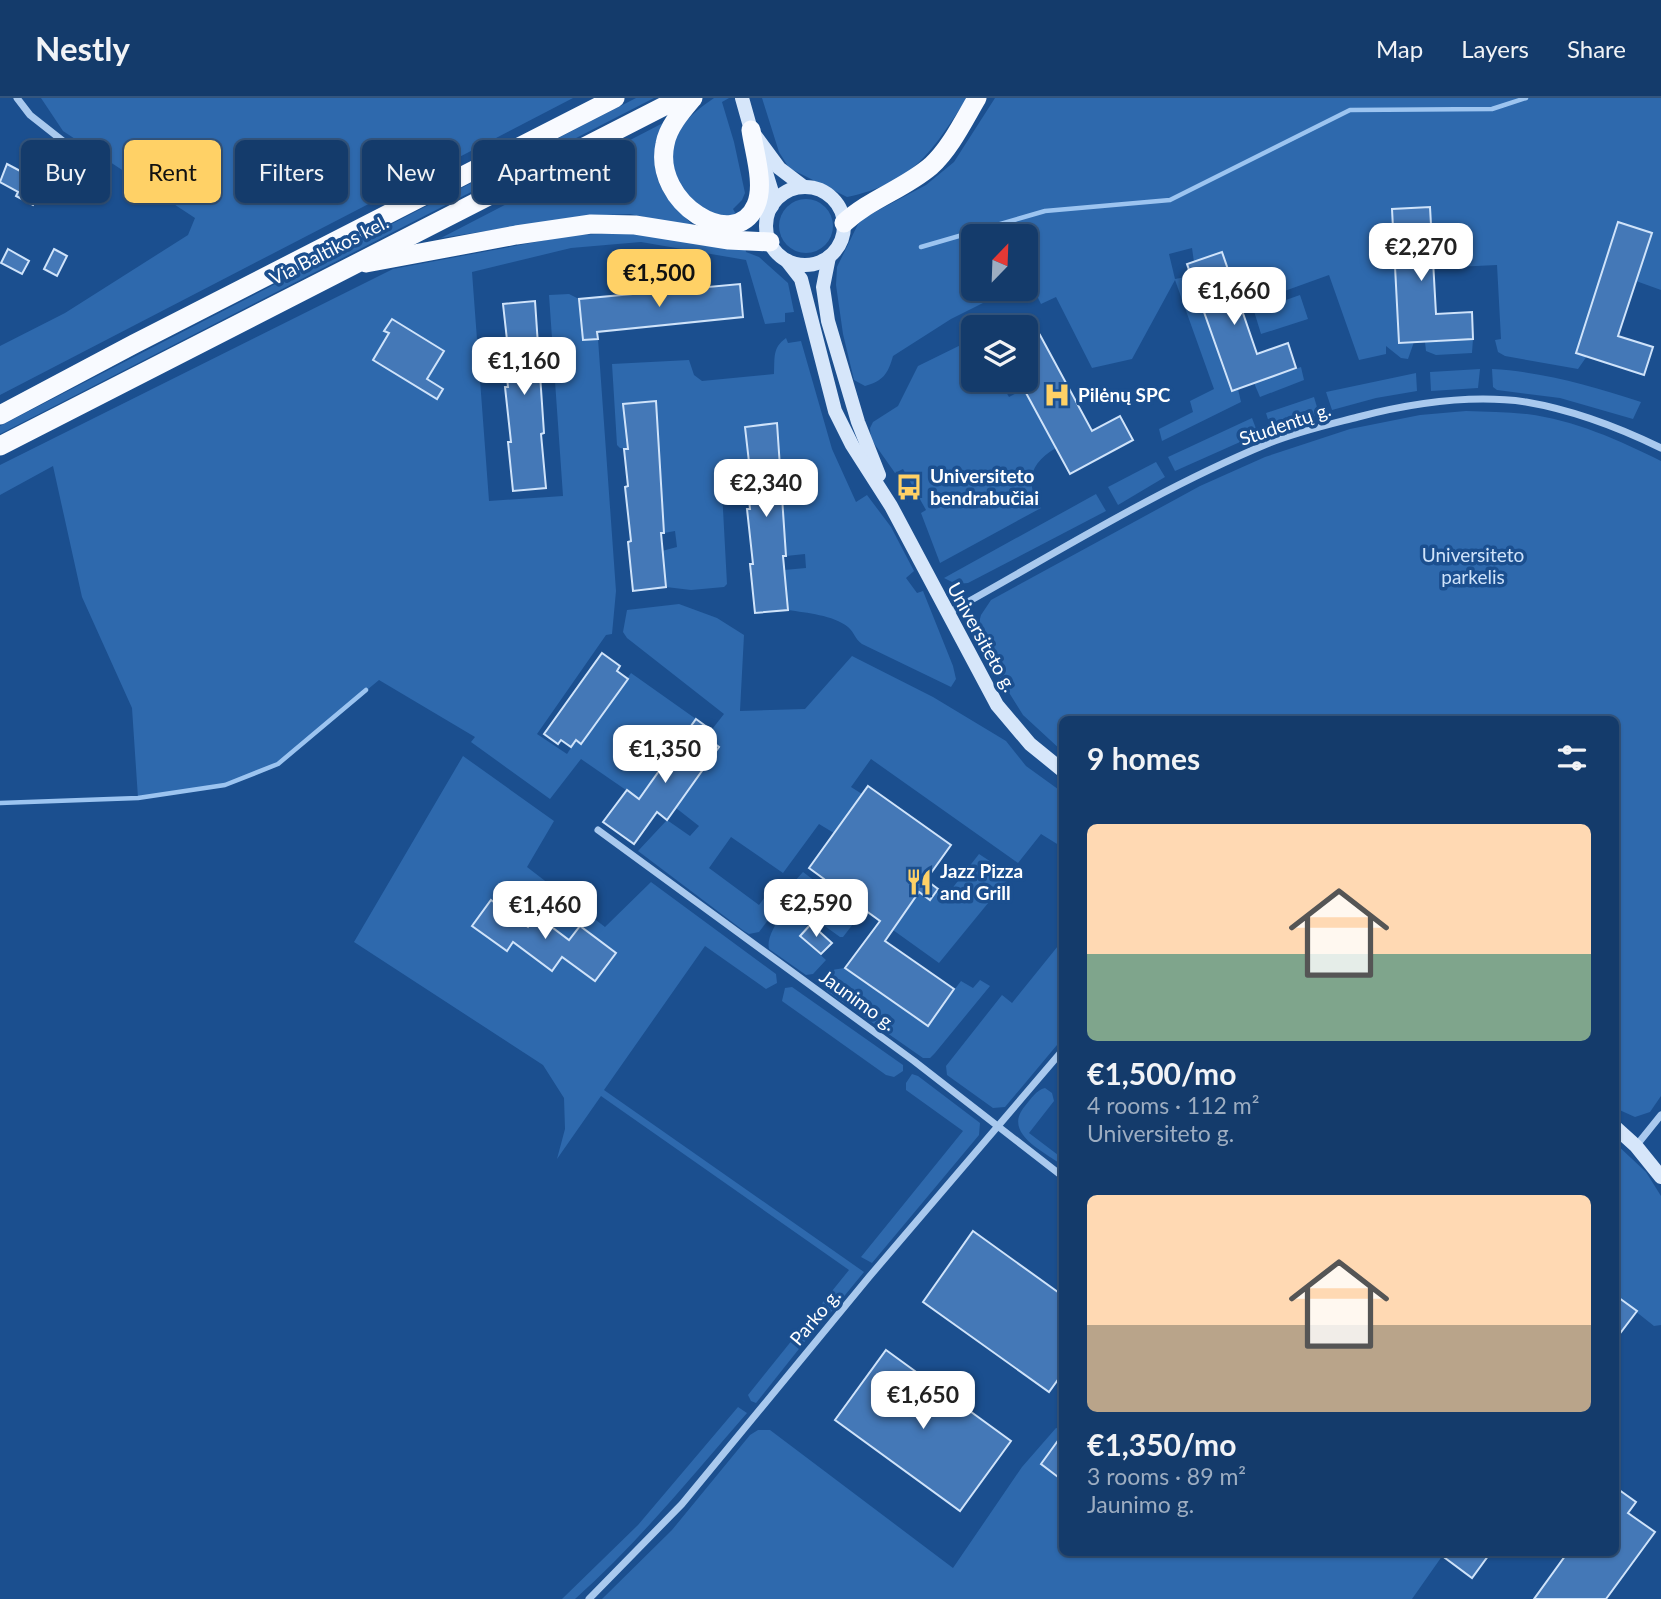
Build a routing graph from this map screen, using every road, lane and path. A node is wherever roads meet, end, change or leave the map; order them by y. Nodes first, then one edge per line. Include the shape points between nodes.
1 (17, 98) edge
2 (615, 98) edge
3 (680, 98) edge
4 (693, 98) edge
5 (742, 98) edge
6 (977, 98) edge
7 (751, 130) junction
8 (62, 140) edge
9 (804, 187) junction
10 (772, 206) junction
11 (844, 223) junction
12 (770, 242) junction
13 (829, 257) junction
14 (787, 261) junction
15 (344, 268) junction
16 (0, 415) edge
17 (0, 446) edge
18 (1661, 448) edge
19 (891, 506) junction
20 (947, 613) junction
21 (1059, 767) edge
22 (598, 830) dead end
23 (1059, 1055) edge
24 (1661, 1115) edge
25 (998, 1127) junction
26 (1619, 1131) edge
27 (1636, 1146) junction
28 (1059, 1173) edge
29 (1661, 1177) edge
30 (589, 1599) edge

1 - 8 street
2 - 16 highway, Via Baltikos kel.
3 - 15 highway, Via Baltikos kel.
4 - 7 highway via 664,144 664,172 673,193 690,211 712,222 731,224 745,219 757,204
5 - 7 main road
6 - 11 highway via 933,164
7 - 9 main road via 779,168
7 - 10 main road via 772,192
9 - 10 main road via 780,196
9 - 11 main road via 835,201
10 - 12 main road via 767,230
11 - 13 main road via 841,242
12 - 14 main road
12 - 15 highway via 635,225 591,225
13 - 14 main road via 809,265
13 - 19 main road, Universiteto g. via 824,287 828,321 858,422
14 - 19 main road, Universiteto g. via 801,279 835,411
15 - 17 highway, Via Baltikos kel.
18 - 20 street, Studentų g. via 1603,422 1524,402 1424,402 1374,412 1297,433 1220,464
19 - 20 main road, Universiteto g.
20 - 21 main road, Universiteto g. via 997,705 1030,744
22 - 25 street, Jaunimo g.
23 - 25 street, Parko g.
24 - 27 street
25 - 28 street, Jaunimo g.
25 - 30 street, Parko g. via 682,1504
26 - 27 main road
27 - 29 main road

